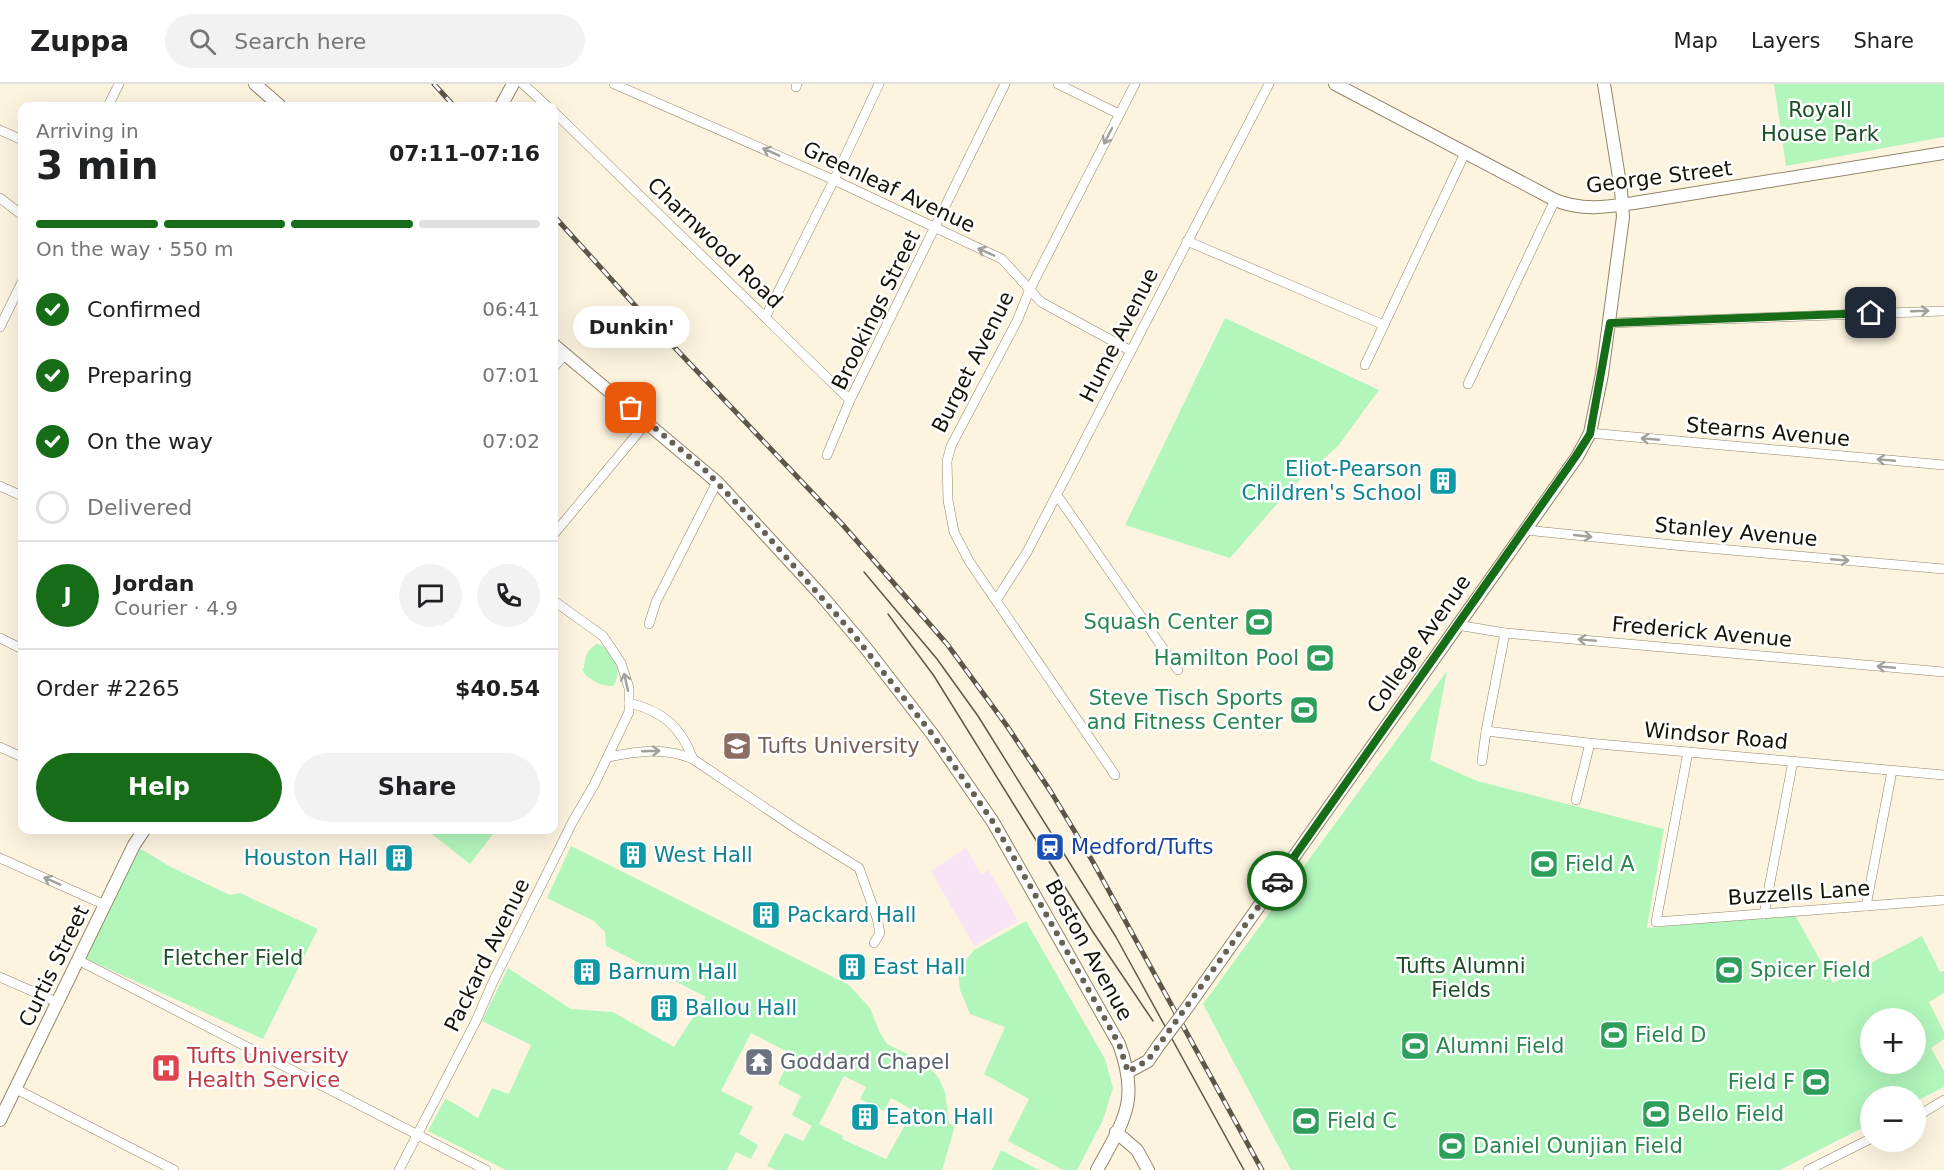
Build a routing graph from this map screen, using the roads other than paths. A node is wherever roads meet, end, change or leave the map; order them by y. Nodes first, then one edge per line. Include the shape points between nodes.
1 (119, 84) edge
2 (255, 84) edge
3 (513, 84) edge
4 (523, 84) edge
5 (614, 84) edge
6 (879, 84) edge
7 (1005, 84) edge
8 (1058, 84) edge
9 (1135, 84) edge
10 (1269, 84) edge
11 (1335, 84) edge
12 (1604, 84) edge
13 (110, 102) edge
14 (275, 102) edge
15 (503, 102) edge
16 (543, 102) edge
17 (1119, 114) junction
18 (558, 116) edge
19 (0, 130) edge
20 (18, 138) edge
21 (1465, 153) junction
22 (1944, 153) edge
23 (834, 180) junction
24 (0, 198) edge
25 (1555, 200) junction
26 (1622, 205) junction
27 (18, 212) edge
28 (936, 229) junction
29 (1187, 241) junction
30 (1030, 289) junction
31 (18, 290) edge
32 (1944, 310) edge
33 (766, 316) junction
34 (1610, 323) junction
35 (1384, 324) junction
36 (0, 327) edge
37 (558, 348) edge
38 (1131, 351) junction
39 (565, 354) junction
40 (558, 362) edge
41 (1365, 365) dead end
42 (1468, 384) dead end
43 (850, 400) junction
44 (647, 422) junction
45 (1590, 434) junction
46 (827, 455) dead end
47 (1944, 465) edge
48 (717, 482) junction
49 (0, 486) edge
50 (18, 494) edge
51 (1057, 495) junction
52 (558, 529) edge
53 (1525, 530) junction
54 (1944, 568) edge
55 (997, 599) junction
56 (558, 603) edge
57 (649, 624) dead end
58 (1457, 625) junction
59 (1505, 633) junction
60 (0, 638) edge
61 (18, 647) edge
62 (1178, 670) dead end
63 (1944, 672) edge
64 (629, 703) junction
65 (1486, 731) junction
66 (1590, 744) junction
67 (0, 747) edge
68 (1688, 752) junction
69 (18, 755) edge
70 (608, 757) junction
71 (693, 759) junction
72 (1793, 760) junction
73 (1482, 762) dead end
74 (1892, 771) junction
75 (1115, 775) dead end
76 (1944, 775) edge
77 (1576, 800) dead end
78 (142, 834) edge
79 (0, 858) edge
80 (1944, 900) edge
81 (105, 905) junction
82 (1866, 906) junction
83 (1764, 914) junction
84 (874, 943) dead end
85 (78, 960) junction
86 (0, 977) edge
87 (59, 1003) junction
88 (1128, 1072) junction
89 (16, 1089) junction
90 (1944, 1100) edge
91 (1926, 1111) edge
92 (1, 1116) edge
93 (1116, 1132) junction
94 (417, 1135) junction
95 (1860, 1144) edge
96 (174, 1170) edge
97 (399, 1170) edge
98 (486, 1170) edge
99 (1097, 1170) edge
100 (1148, 1170) edge
101 (1808, 1170) edge

1 - 13 street
2 - 14 street
3 - 15 street
4 - 16 street
23 -> 5 street, Greenleaf Avenue
6 - 23 street
7 - 28 street, Brookings Street
8 - 17 street
9 - 17 street, Burget Avenue
10 - 29 street, Hume Avenue
11 - 21 street, George Street
12 - 26 street, College Avenue
17 -> 30 street, Burget Avenue
18 - 33 street, Charnwood Road
19 - 20 street
21 - 25 street, George Street
21 - 35 street
22 - 26 street, George Street
23 - 28 street, Greenleaf Avenue
23 - 33 street
24 - 27 street
25 - 26 street, George Street via 1582,207
25 - 42 street
26 - 34 street, College Avenue
30 -> 28 street, Greenleaf Avenue via 1002,259
28 - 43 street, Brookings Street
29 - 35 street
29 - 38 street, Hume Avenue
30 - 38 street, Greenleaf Avenue via 1041,302
30 - 55 street, Burget Avenue via 947,461 954,532 969,561
31 - 36 street
34 -> 32 street
33 - 43 street, Charnwood Road
34 - 45 street, College Avenue
35 - 41 street
37 - 39 street, Boston Avenue
38 - 51 street, Hume Avenue
39 - 40 street
39 - 44 street, Boston Avenue
43 - 46 street, Brookings Street
44 - 48 street, Boston Avenue
44 - 52 street
47 -> 45 street, Stearns Avenue
45 - 53 street, College Avenue
48 - 57 street via 656,602
48 - 88 street, Boston Avenue via 843,621 954,765 993,822 1055,929 1119,1044
49 - 50 street
51 - 55 street, Hume Avenue
51 - 62 street
53 -> 54 street, Stanley Avenue
53 - 58 street, College Avenue
55 - 75 street, Burget Avenue
64 -> 56 street via 621,663 603,636
58 - 59 street, Frederick Avenue
58 - 88 street, College Avenue, bridge via 1184,1012 1148,1060
63 -> 59 street, Frederick Avenue
59 - 65 street
60 - 61 street
64 - 70 street, Packard Avenue via 629,712
64 - 71 street via 667,719 686,739
65 - 66 street, Windsor Road
65 - 73 street
66 - 68 street, Windsor Road
66 - 77 street
67 - 69 street
68 - 72 street, Windsor Road
68 - 83 street, Buzzells Lane via 1656,922
70 -> 71 street via 664,750
70 - 94 street, Packard Avenue
71 - 84 street via 859,868 877,918 880,933
72 - 74 street, Windsor Road
72 - 83 street
74 - 76 street, Windsor Road
74 - 82 street
78 - 81 street, Curtis Street
81 -> 79 street
80 - 82 street, Buzzells Lane
81 - 85 street, Curtis Street
82 - 83 street, Buzzells Lane
85 - 87 street, Curtis Street
85 - 94 street
86 - 87 street
87 - 89 street, Curtis Street
88 - 93 street via 1129,1102
89 - 92 street, Curtis Street
89 - 96 street
90 - 91 street
93 - 99 street
93 - 100 street via 1137,1150
94 - 97 street, Packard Avenue
94 - 98 street
95 - 101 street

